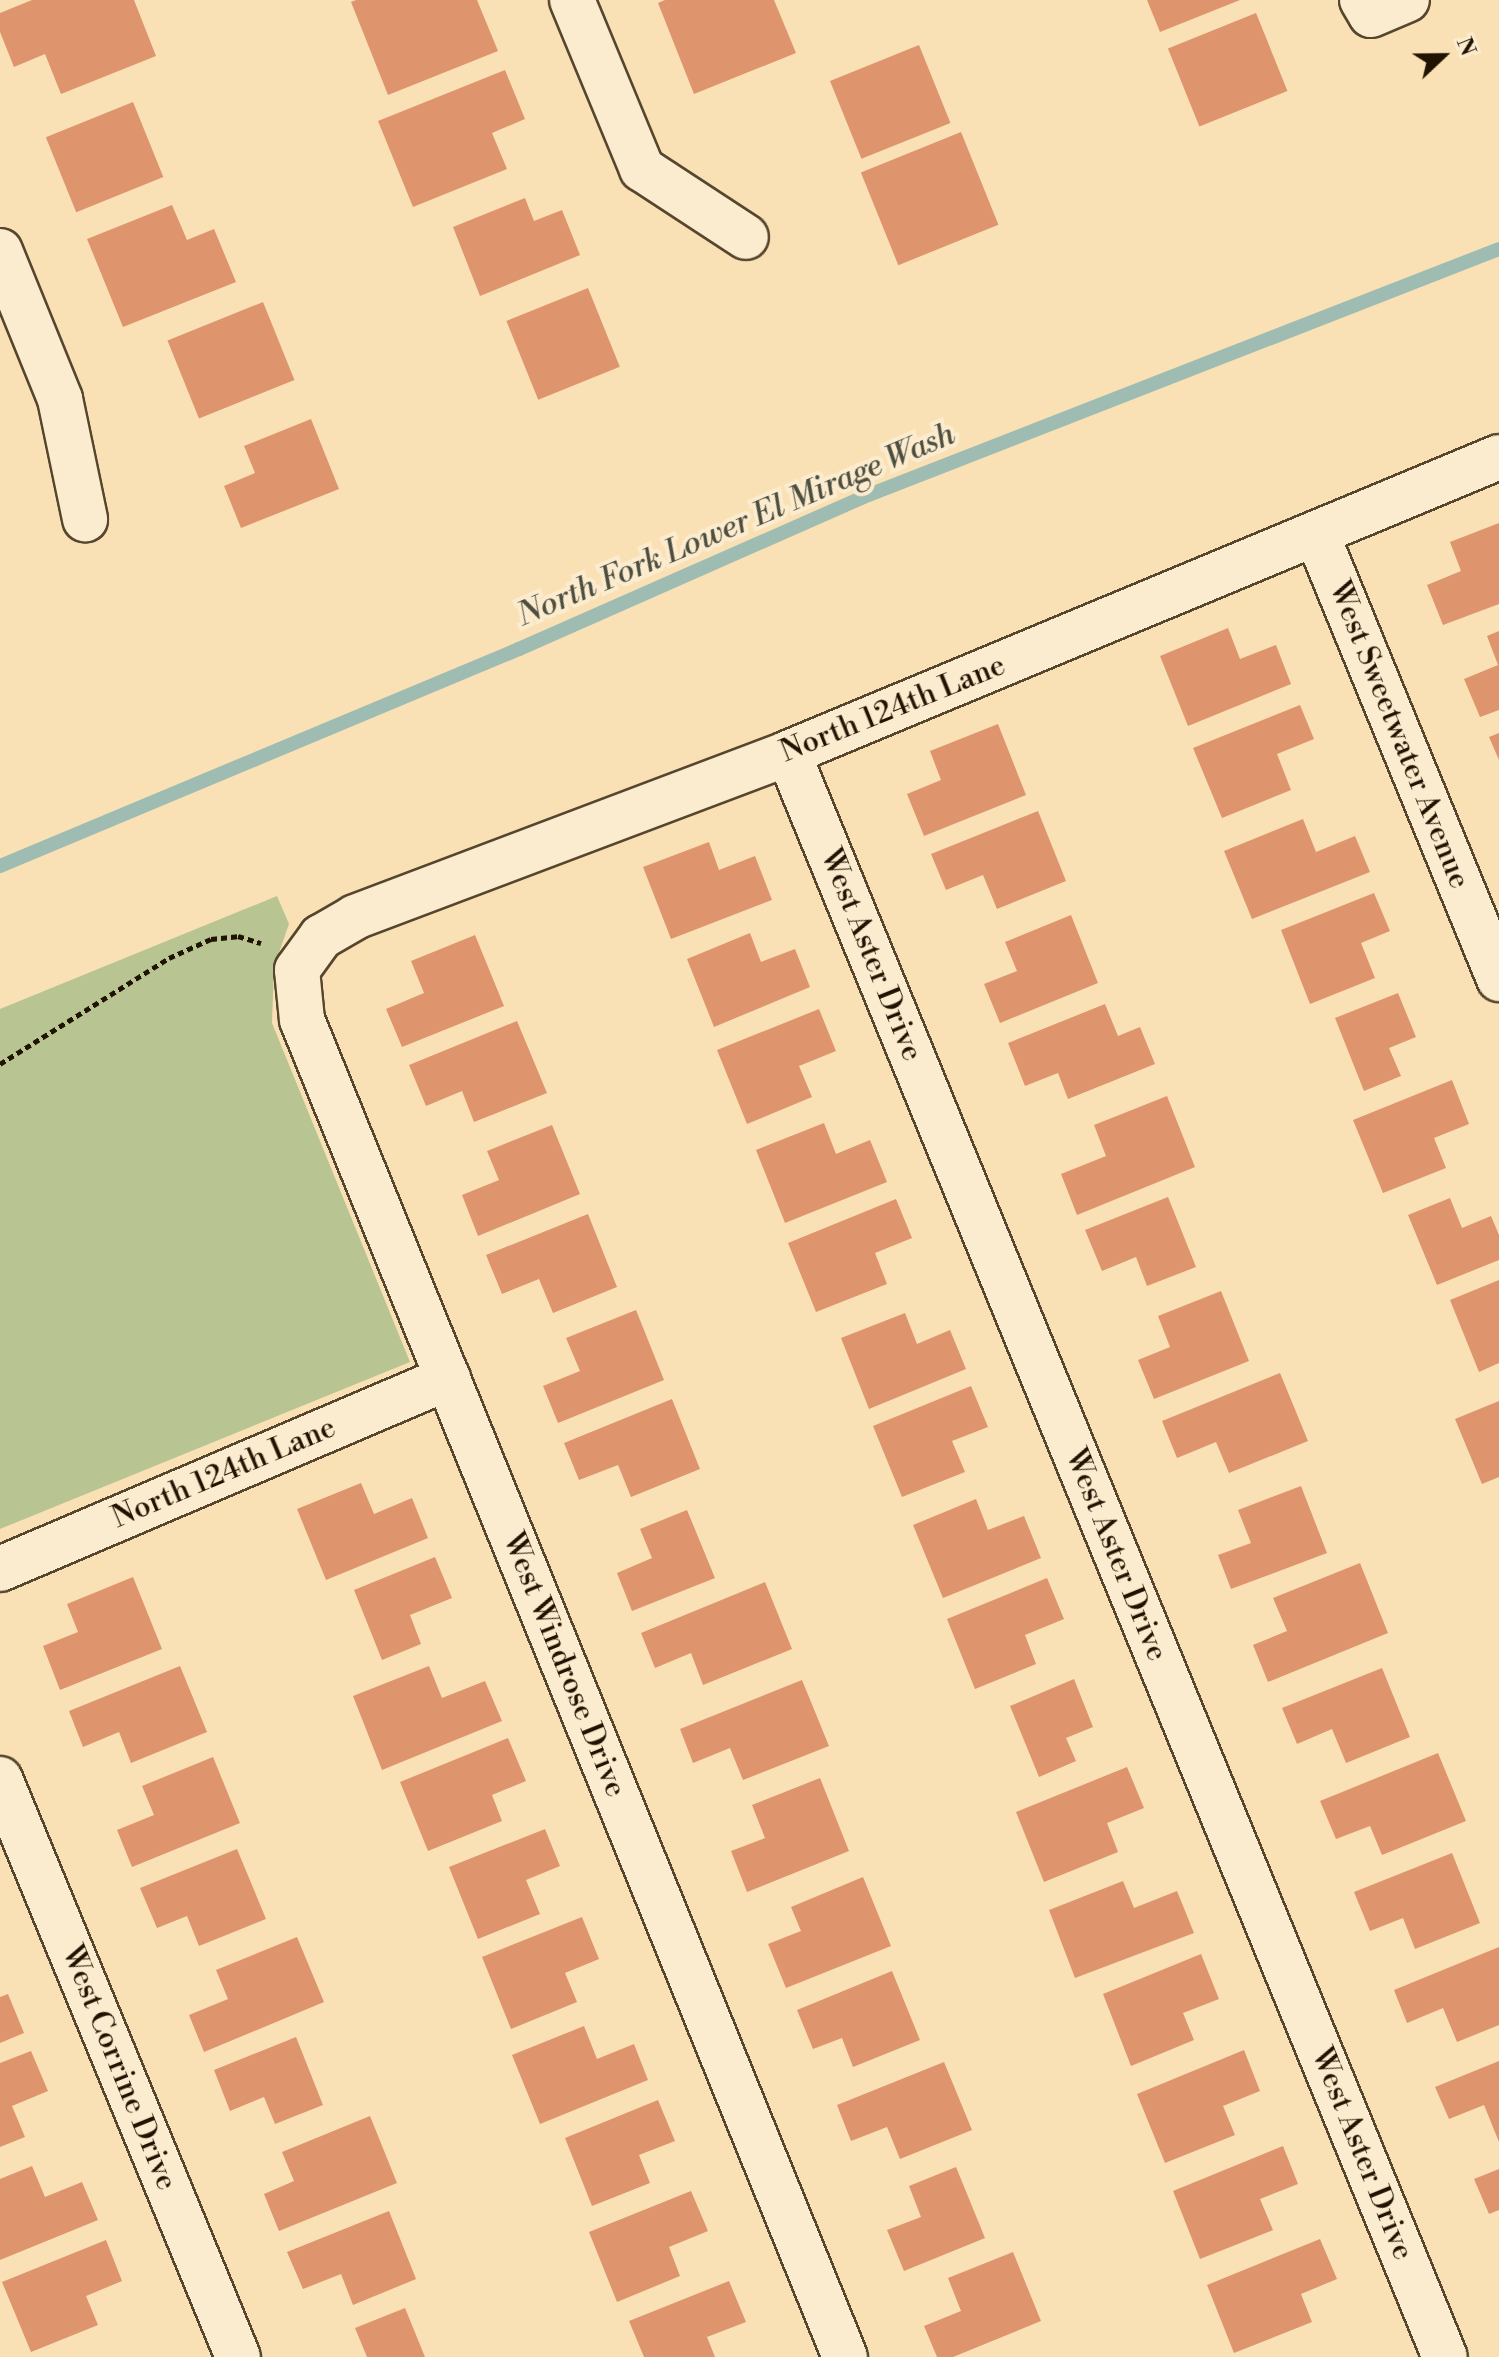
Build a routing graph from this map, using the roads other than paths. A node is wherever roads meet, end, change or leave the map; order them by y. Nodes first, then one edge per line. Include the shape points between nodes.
1 (572, 0) edge
2 (746, 237) dead end
3 (0, 251) edge
4 (1499, 457) edge
5 (85, 519) dead end
6 (1317, 535) junction
7 (788, 753) junction
8 (297, 970) joint
9 (1499, 979) edge
10 (448, 1378) junction
11 (0, 1569) edge
12 (0, 1779) edge
13 (238, 2357) edge
14 (845, 2357) edge
15 (1445, 2357) edge

1 - 2 street via 642,169
3 - 5 street via 60,399
4 - 6 street, North 124th Lane
6 - 7 street, North 124th Lane
6 - 9 street, West Sweetwater Avenue
7 - 8 street, North 124th Lane via 355,917 321,937
7 - 15 street, West Aster Drive
8 - 10 street, West Windrose Drive via 302,1020
10 - 11 street, North 124th Lane
10 - 14 street, West Windrose Drive
12 - 13 street, West Corrine Drive

